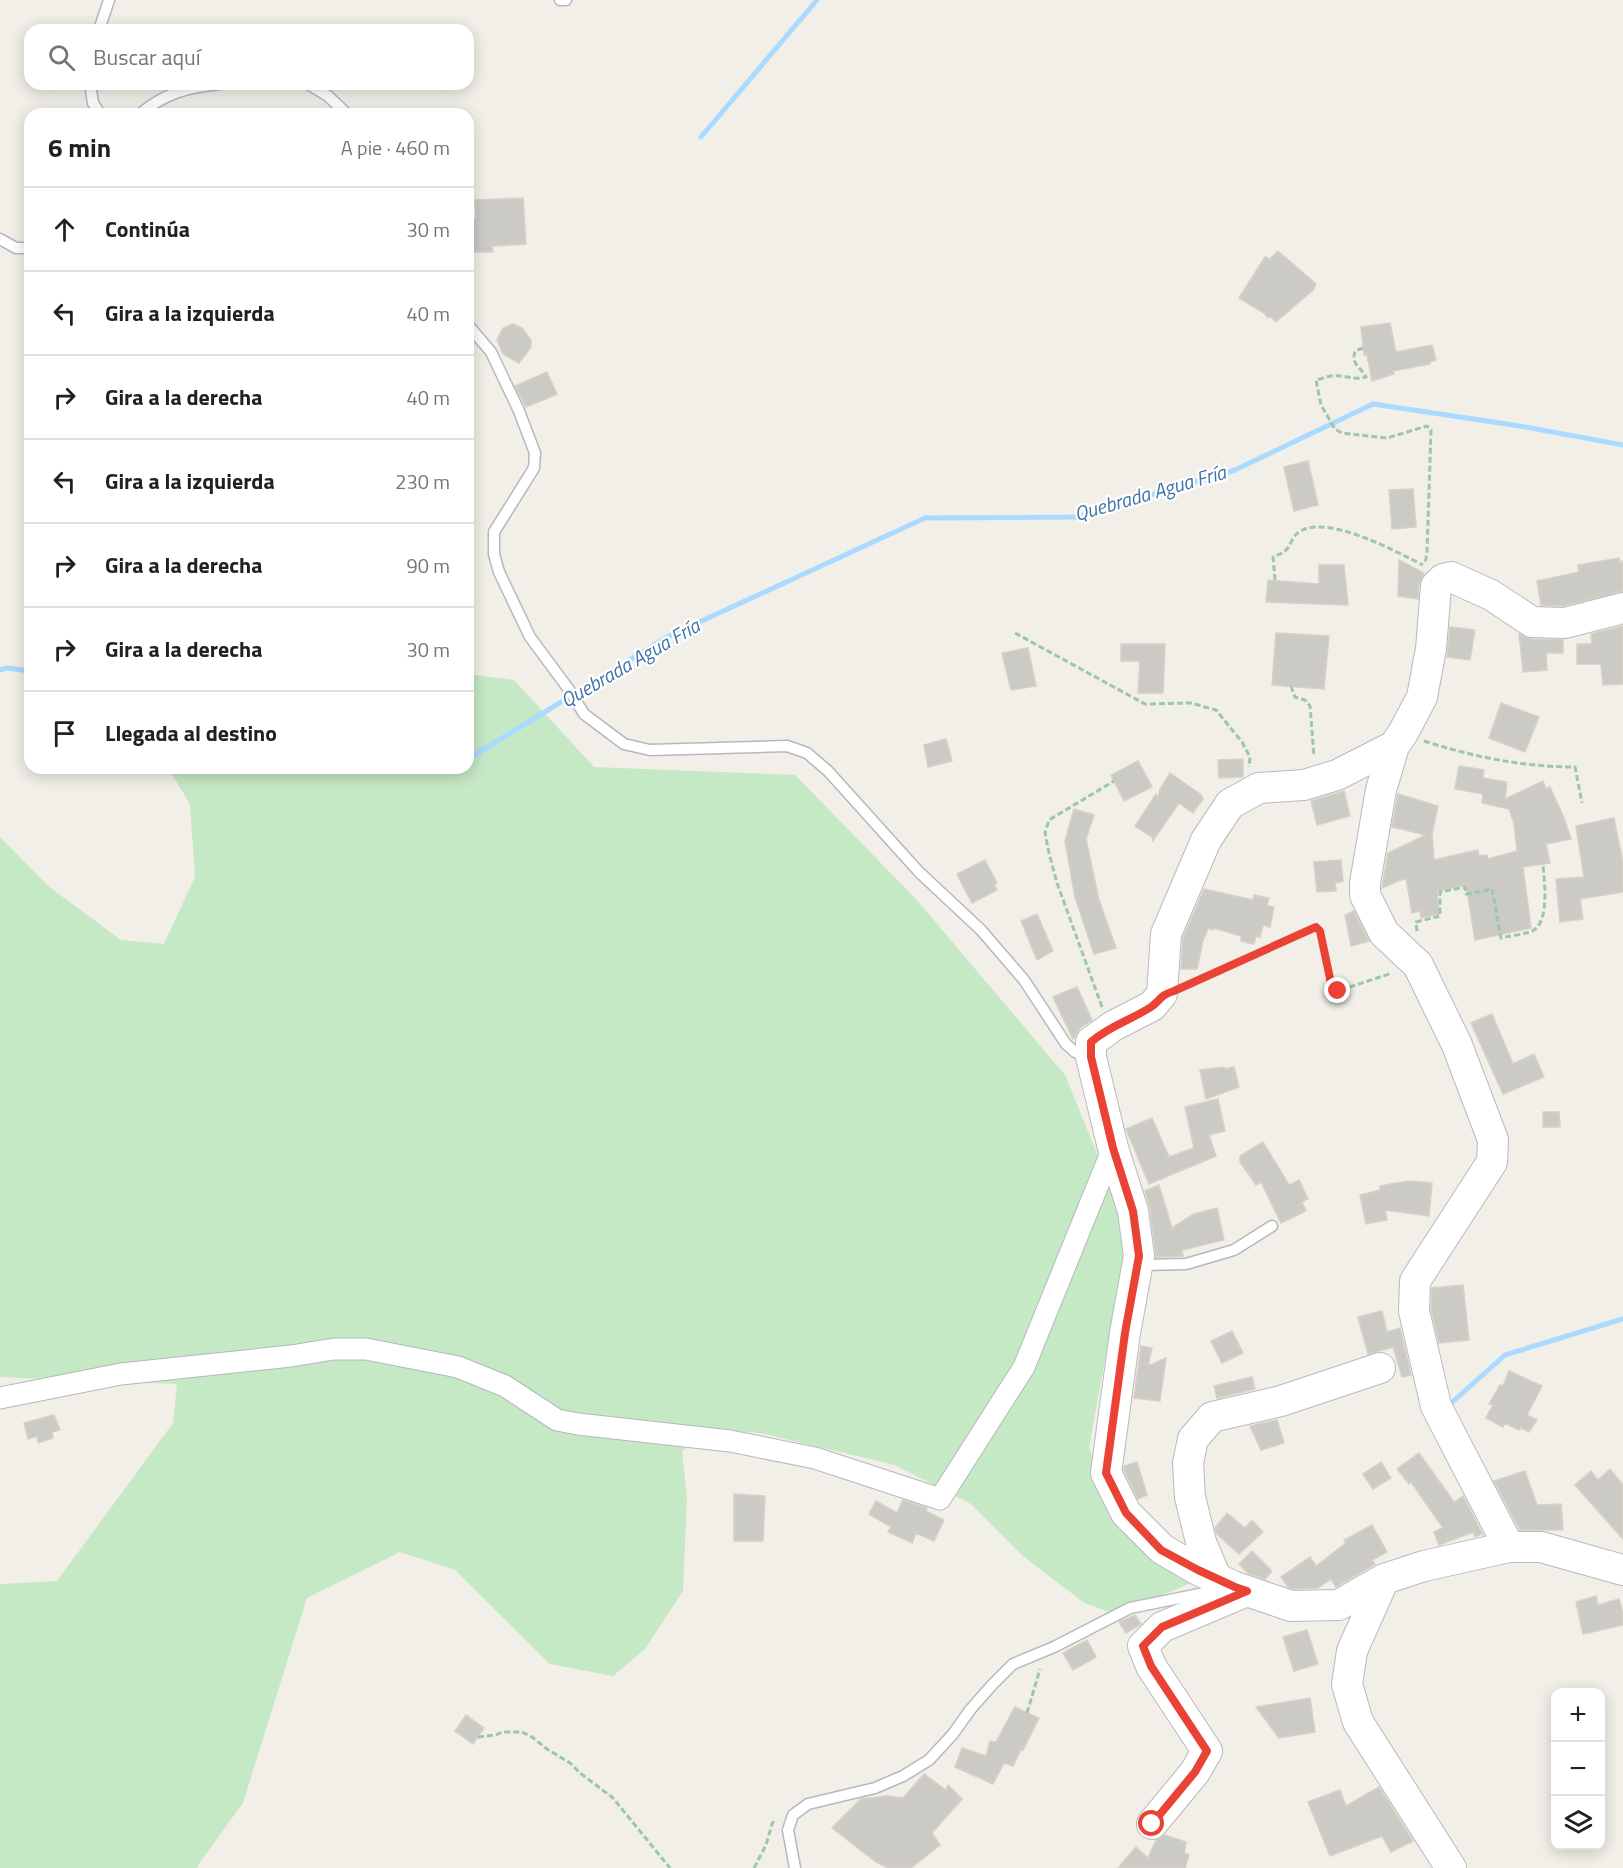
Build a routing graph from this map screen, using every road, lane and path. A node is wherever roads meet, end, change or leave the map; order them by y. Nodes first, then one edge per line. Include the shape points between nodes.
1 (109, 0) edge
2 (560, 0) edge
3 (566, 0) edge
4 (101, 24) edge
5 (91, 90) edge
6 (185, 90) edge
7 (318, 90) edge
8 (96, 108) edge
9 (148, 108) edge
10 (341, 108) edge
11 (0, 239) edge
12 (24, 248) edge
13 (474, 332) edge
14 (1363, 348) dead end
15 (1275, 580) dead end
16 (1623, 608) edge
17 (1015, 633) dead end
18 (1291, 686) dead end
19 (1398, 740) junction
20 (1114, 781) dead end
21 (1312, 783) junction
22 (1248, 795) junction
23 (1582, 803) dead end
24 (1543, 864) dead end
25 (1418, 965) junction
26 (1162, 994) junction
27 (1113, 1026) junction
28 (1091, 1057) junction
29 (1113, 1148) junction
30 (1272, 1226) dead end
31 (1137, 1266) junction
32 (1380, 1368) dead end
33 (0, 1398) edge
34 (1509, 1547) junction
35 (1623, 1570) edge
36 (1384, 1579) junction
37 (1233, 1585) junction
38 (1045, 1651) junction
39 (1027, 1713) dead end
40 (478, 1737) dead end
41 (1152, 1824) dead end
42 (670, 1868) edge
43 (795, 1868) edge
44 (1451, 1868) edge

1 - 4 lane
2 - 3 lane
5 - 8 lane
6 - 9 lane via 164,96
7 - 10 lane
11 - 12 lane
13 - 28 lane via 491,352 536,453 534,468 494,532 499,572 530,637 584,714 624,744 650,750 787,746 807,753 981,930 1024,980 1066,1044
14 - 15 path via 1355,351 1353,358 1366,377 1357,380 1332,376 1316,380 1321,405 1341,433 1388,438 1426,426 1431,430 1424,566 1347,531 1309,528 1300,531 1285,551 1273,557
16 - 19 street via 1565,622 1532,622 1491,595 1451,577 1443,579 1436,586 1422,697
17 - 22 path via 1145,704 1191,703 1216,710 1250,757
18 - 21 path via 1295,697 1310,706
19 - 21 street via 1337,775
19 - 23 path via 1494,760 1575,767
19 - 25 street via 1381,790 1365,895 1384,933
20 - 27 path via 1049,820 1045,833 1057,883 1100,1004
21 - 22 street via 1259,788
22 - 26 street via 1230,804 1206,840 1166,934
24 - 25 path via 1545,905 1534,930 1501,938 1492,889 1466,894 1465,886 1440,892 1440,916 1416,922
25 - 26 path via 1338,991 1332,988 1316,927
25 - 34 street via 1457,1045 1493,1140 1492,1162 1415,1281 1414,1311 1436,1406
26 - 27 street via 1152,1006
27 - 28 street via 1091,1042
28 - 29 street
29 - 31 street via 1133,1211
29 - 33 street via 1024,1367 940,1499 814,1458 730,1441 557,1420 505,1386 458,1367 366,1349 334,1349 121,1374
30 - 31 lane via 1234,1250 1186,1264
31 - 37 street via 1106,1473 1126,1513 1161,1550
32 - 37 street via 1281,1401 1212,1417 1193,1439 1188,1462 1190,1497 1201,1542
34 - 35 street via 1541,1547
34 - 36 street
36 - 37 street via 1339,1605 1291,1606
36 - 44 street via 1352,1652 1347,1684 1358,1722
37 - 38 lane via 1130,1608
37 - 41 street via 1162,1627 1143,1646 1151,1666 1207,1751 1195,1772
38 - 39 path
38 - 43 lane via 1013,1664 929,1760 875,1788 808,1804 793,1815 788,1830
40 - 42 path via 502,1732 522,1732 532,1737 613,1798

